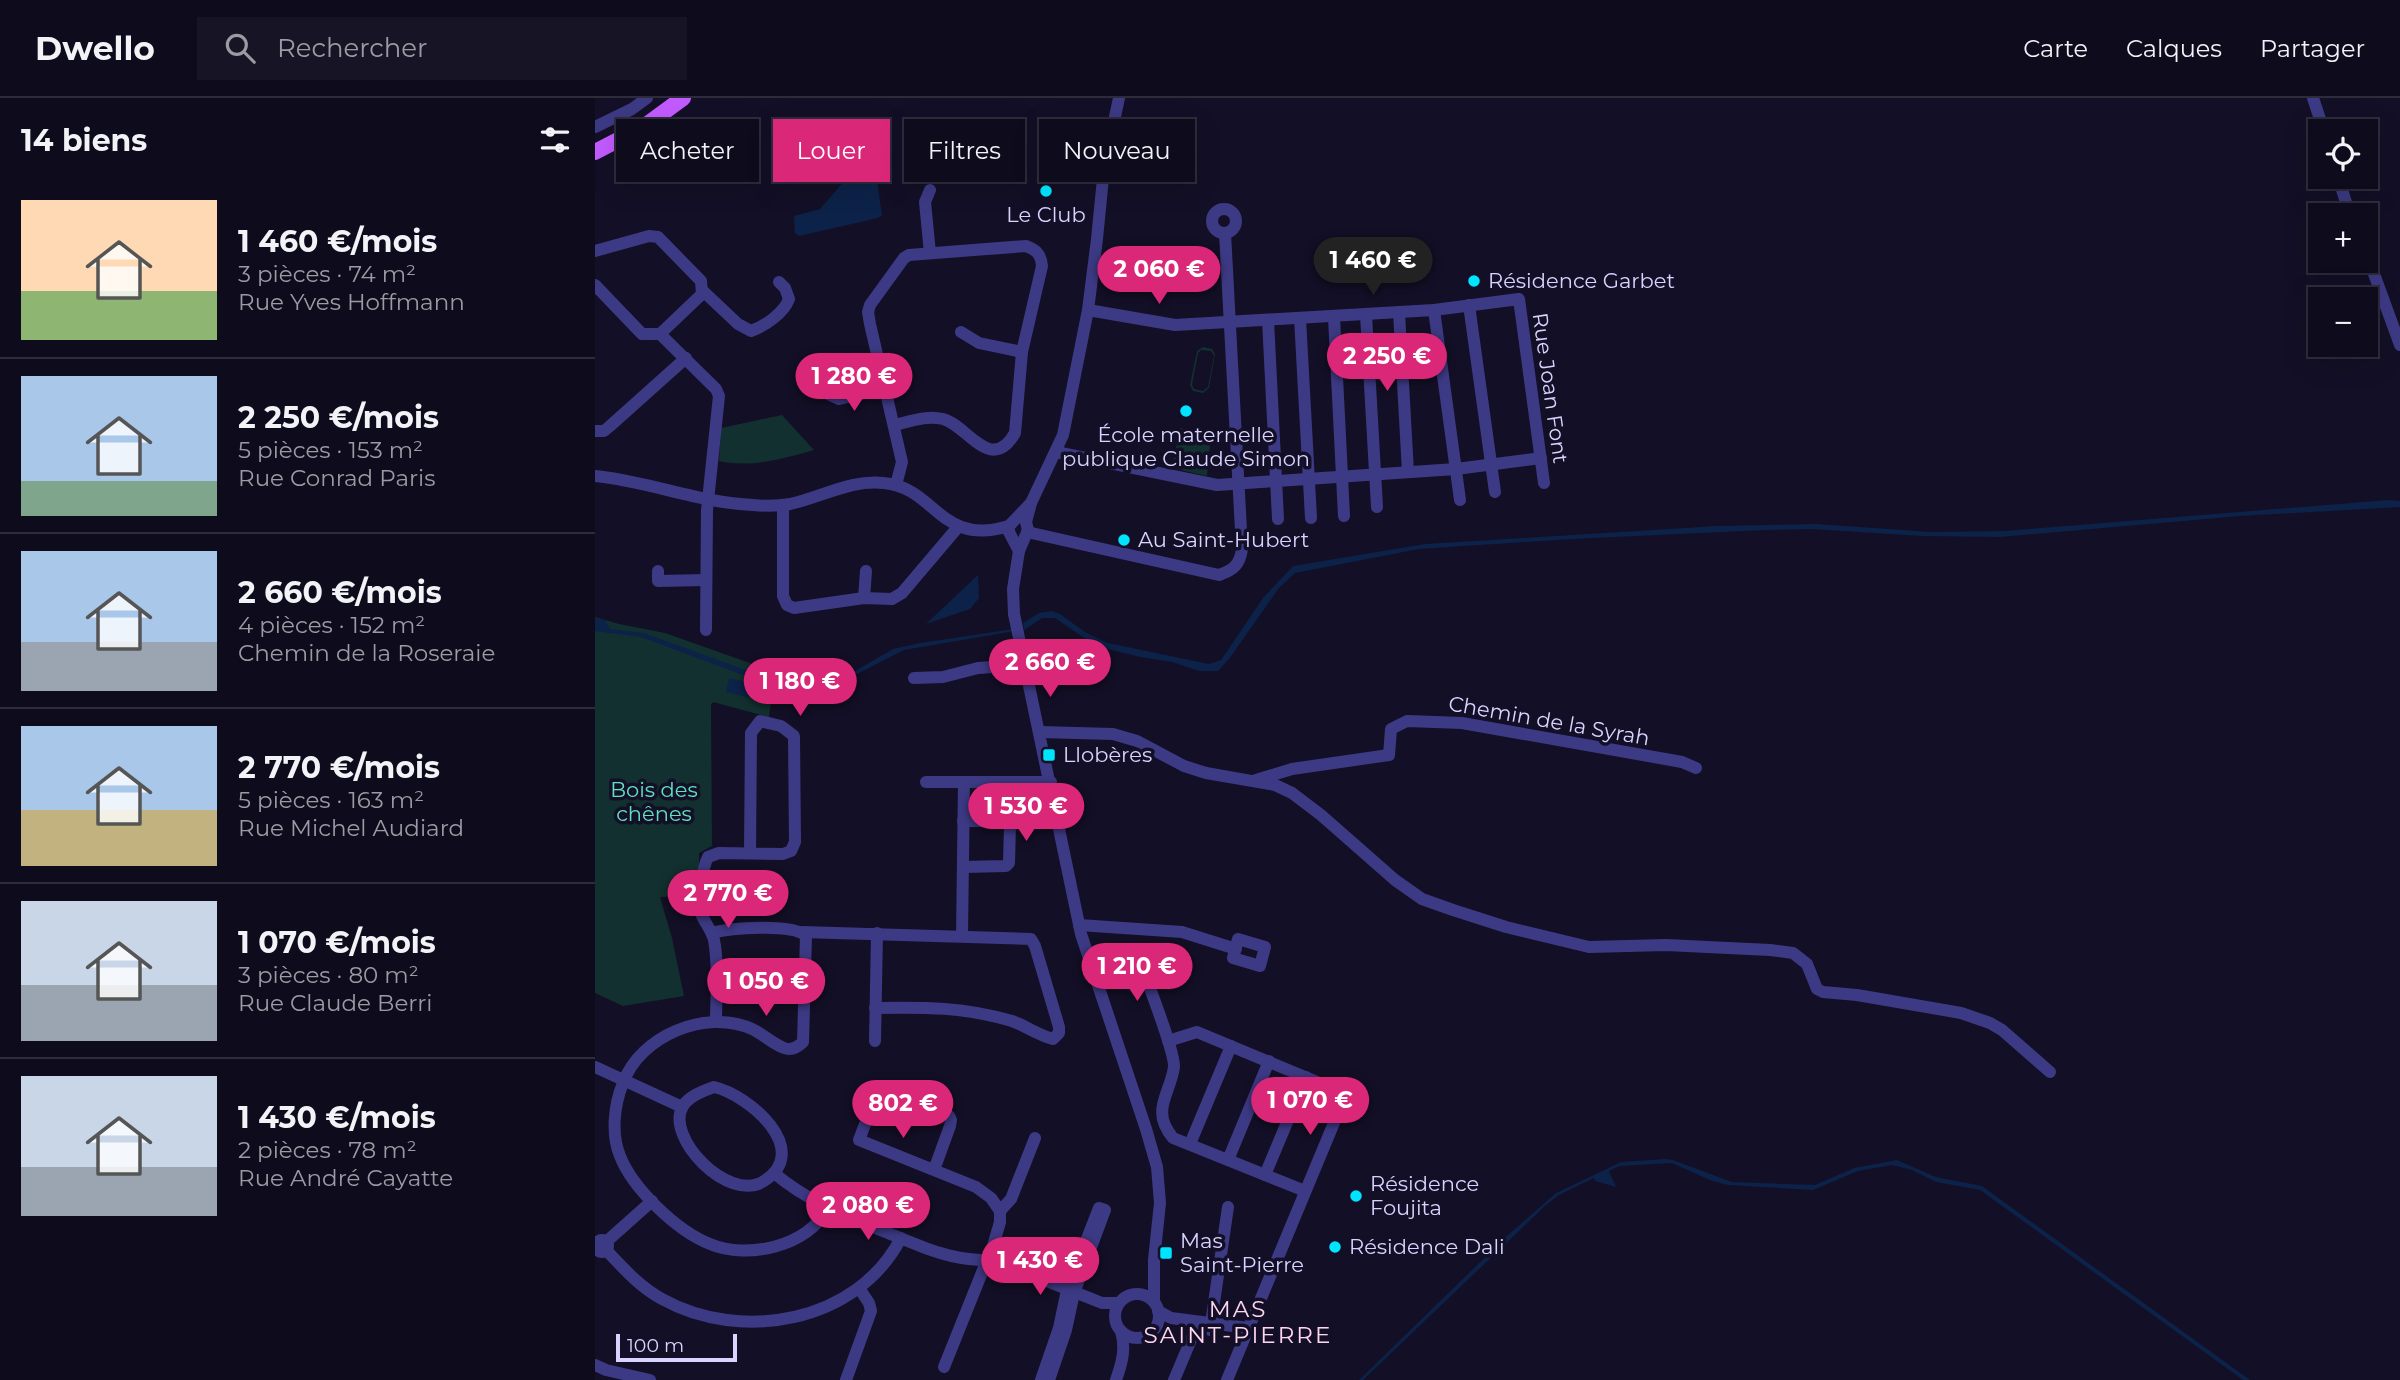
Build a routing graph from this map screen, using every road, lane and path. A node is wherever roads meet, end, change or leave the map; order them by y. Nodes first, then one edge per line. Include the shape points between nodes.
1 (647, 98) edge
2 (674, 98) edge
3 (683, 98) edge
4 (1119, 98) edge
5 (2313, 98) edge
6 (2320, 119) edge
7 (595, 127) edge
8 (595, 149) edge
9 (930, 190) dead end
10 (1225, 233) dead end
11 (595, 251) edge
12 (930, 253) junction
13 (2374, 273) edge
14 (779, 282) dead end
15 (595, 285) edge
16 (703, 290) junction
17 (1469, 305) junction
18 (1088, 310) junction
19 (1434, 310) junction
20 (1399, 312) junction
21 (1366, 315) junction
22 (1334, 317) junction
23 (1300, 318) junction
24 (1268, 320) junction
25 (1229, 323) junction
26 (961, 332) dead end
27 (660, 334) junction
28 (2400, 345) edge
29 (1023, 352) junction
30 (685, 358) junction
31 (887, 388) junction
32 (826, 393) dead end
33 (895, 425) junction
34 (595, 431) edge
35 (1056, 452) junction
36 (1541, 458) junction
37 (1491, 465) junction
38 (1456, 469) junction
39 (1408, 472) junction
40 (1374, 474) junction
41 (595, 476) edge
42 (1342, 476) junction
43 (1309, 478) junction
44 (1276, 480) junction
45 (1238, 482) junction
46 (1544, 483) dead end
47 (896, 485) junction
48 (1495, 492) dead end
49 (709, 498) junction
50 (1460, 500) dead end
51 (783, 505) junction
52 (1377, 507) dead end
53 (1345, 516) dead end
54 (1311, 518) dead end
55 (1278, 519) dead end
56 (958, 527) junction
57 (1015, 530) junction
58 (658, 571) dead end
59 (866, 571) dead end
60 (706, 580) junction
61 (864, 598) junction
62 (706, 630) dead end
63 (1025, 665) junction
64 (913, 678) dead end
65 (1040, 732) junction
66 (1696, 768) dead end
67 (1256, 780) junction
68 (926, 782) dead end
69 (964, 782) junction
70 (1051, 782) junction
71 (963, 821) junction
72 (750, 853) junction
73 (963, 867) junction
74 (1079, 925) junction
75 (802, 932) junction
76 (712, 933) junction
77 (877, 933) junction
78 (962, 936) junction
79 (1236, 949) dead end
80 (1137, 953) dead end
81 (875, 1007) junction
82 (716, 1023) junction
83 (875, 1041) dead end
84 (1168, 1041) junction
85 (1231, 1046) junction
86 (1269, 1061) junction
87 (595, 1067) edge
88 (2050, 1072) dead end
89 (1306, 1077) junction
90 (623, 1080) junction
91 (677, 1105) junction
92 (1035, 1138) dead end
93 (1190, 1144) junction
94 (1228, 1160) junction
95 (934, 1170) junction
96 (774, 1172) junction
97 (1265, 1175) junction
98 (1305, 1191) junction
99 (652, 1201) junction
100 (1228, 1207) dead end
101 (827, 1208) junction
102 (1000, 1211) junction
103 (901, 1238) junction
104 (600, 1245) edge
105 (988, 1260) junction
106 (1154, 1260) junction
107 (859, 1288) junction
108 (1070, 1291) junction
109 (1135, 1294) junction
110 (1156, 1307) junction
111 (1117, 1309) junction
112 (1210, 1327) junction
113 (1155, 1328) junction
114 (1196, 1328) junction
115 (1121, 1331) junction
116 (1247, 1332) junction
117 (1140, 1337) junction
118 (1123, 1358) junction
119 (595, 1365) edge
120 (944, 1367) dead end
121 (846, 1378) edge
122 (650, 1380) edge
123 (831, 1380) edge
124 (1041, 1380) edge
125 (1049, 1380) edge
126 (1116, 1380) edge
127 (1174, 1380) edge
128 (1227, 1380) edge

1 - 7 street
2 - 8 main road
3 - 8 main road via 625,139
4 - 18 street via 1104,168
5 - 6 street
9 - 12 street via 925,202
10 - 25 street
11 - 16 street via 658,237 701,281
12 - 29 street via 1035,249 1042,266
12 - 31 street via 904,258 870,305
13 - 28 street
14 - 16 street via 789,299 786,306 751,331
15 - 27 street via 642,334
16 - 27 street
17 - 19 street
17 - 36 street, Rue Joan Font via 1519,299
17 - 37 street
18 - 25 street via 1175,325
18 - 35 street
19 - 20 street
19 - 38 street
20 - 21 street
20 - 39 street
21 - 22 street
21 - 40 street
22 - 23 street
22 - 42 street
23 - 24 street
23 - 43 street
24 - 25 street
24 - 44 street
25 - 45 street
26 - 29 street via 979,343
27 - 30 street
29 - 33 street via 1015,433 1001,447 983,447 941,419
30 - 34 street via 604,431
30 - 49 street via 719,396
31 - 32 street via 839,399
31 - 33 street
33 - 47 street via 902,462
35 - 45 street via 1217,485
35 - 57 street
36 - 37 street
36 - 46 street, Rue Joan Font
37 - 38 street
37 - 48 street
38 - 39 street
38 - 50 street
39 - 40 street
40 - 42 street
40 - 52 street
41 - 49 street
42 - 43 street
42 - 53 street
43 - 44 street
43 - 54 street
44 - 45 street
44 - 55 street
45 - 57 street via 1241,560 1219,575
47 - 51 street via 857,483
47 - 56 street
49 - 51 street
49 - 60 street
51 - 61 street via 783,610
56 - 57 street
56 - 61 street via 902,593 892,599
57 - 63 street via 1019,551 1014,612
58 - 60 street via 658,581
59 - 61 street
60 - 62 street
63 - 64 street
63 - 65 street
65 - 67 street via 1113,734 1184,766
65 - 70 street
66 - 67 street, Chemin de la Syrah via 1462,723 1407,721 1391,729 1389,755 1292,769
67 - 88 street via 1292,793 1387,875 1422,899 1506,927 1589,947 1666,945 1793,953 1807,964 1814,984 1823,992 1961,1013 1990,1023
68 - 69 street
69 - 70 street
69 - 71 street
70 - 74 street
71 - 73 street
71 - 73 street via 1005,821 1010,825 1006,866
72 - 72 street via 783,853 795,842 794,736 781,726 760,721 751,733
72 - 76 street via 719,853 704,864 699,898
73 - 78 street
74 - 79 street via 1182,932
74 - 106 street via 1157,1167 1160,1203
75 - 76 street via 725,929
75 - 77 street
75 - 82 street via 806,936 803,1042 785,1049 752,1029
76 - 82 street
77 - 78 street
77 - 81 street
78 - 81 street via 1031,939 1059,1027 1057,1036 1052,1039 1015,1022 970,1010
80 - 84 street
81 - 83 street
82 - 90 street via 665,1035 638,1057
84 - 85 street via 1197,1032
84 - 93 street via 1174,1065 1161,1111 1173,1138
85 - 86 street
85 - 93 street
86 - 89 street
86 - 94 street
87 - 90 street
89 - 97 street
89 - 98 street via 1346,1094
90 - 91 street
90 - 99 street via 615,1119 619,1154
91 - 96 street via 691,1150 728,1183 753,1186
91 - 96 street via 714,1087 739,1096 758,1111 780,1140
92 - 102 street via 1011,1199
93 - 94 street
94 - 97 street
95 - 95 street via 859,1140 867,1119 919,1105 949,1116 950,1126
95 - 102 street via 976,1187
96 - 101 street
97 - 98 street
98 - 116 street
99 - 101 street via 712,1245 751,1250 795,1240 815,1226
99 - 104 street
100 - 112 street
101 - 103 street
102 - 105 street
103 - 105 street via 942,1255
103 - 107 street
104 - 107 street via 638,1284 712,1319 762,1322 813,1312
105 - 108 street
105 - 120 street
106 - 109 street
106 - 110 street
107 - 121 street via 871,1311
108 - 108 street via 1105,1210 1099,1208
108 - 111 street
108 - 124 street
108 - 125 street via 1066,1331
109 - 110 street via 1142,1294
109 - 111 street
110 - 112 street via 1171,1318
110 - 113 street
111 - 115 street via 1115,1321
112 - 114 street
112 - 116 street
113 - 114 street
113 - 117 street
114 - 127 street
115 - 117 street
115 - 118 street
116 - 128 street
117 - 118 street
118 - 126 street
119 - 122 street
121 - 123 street

